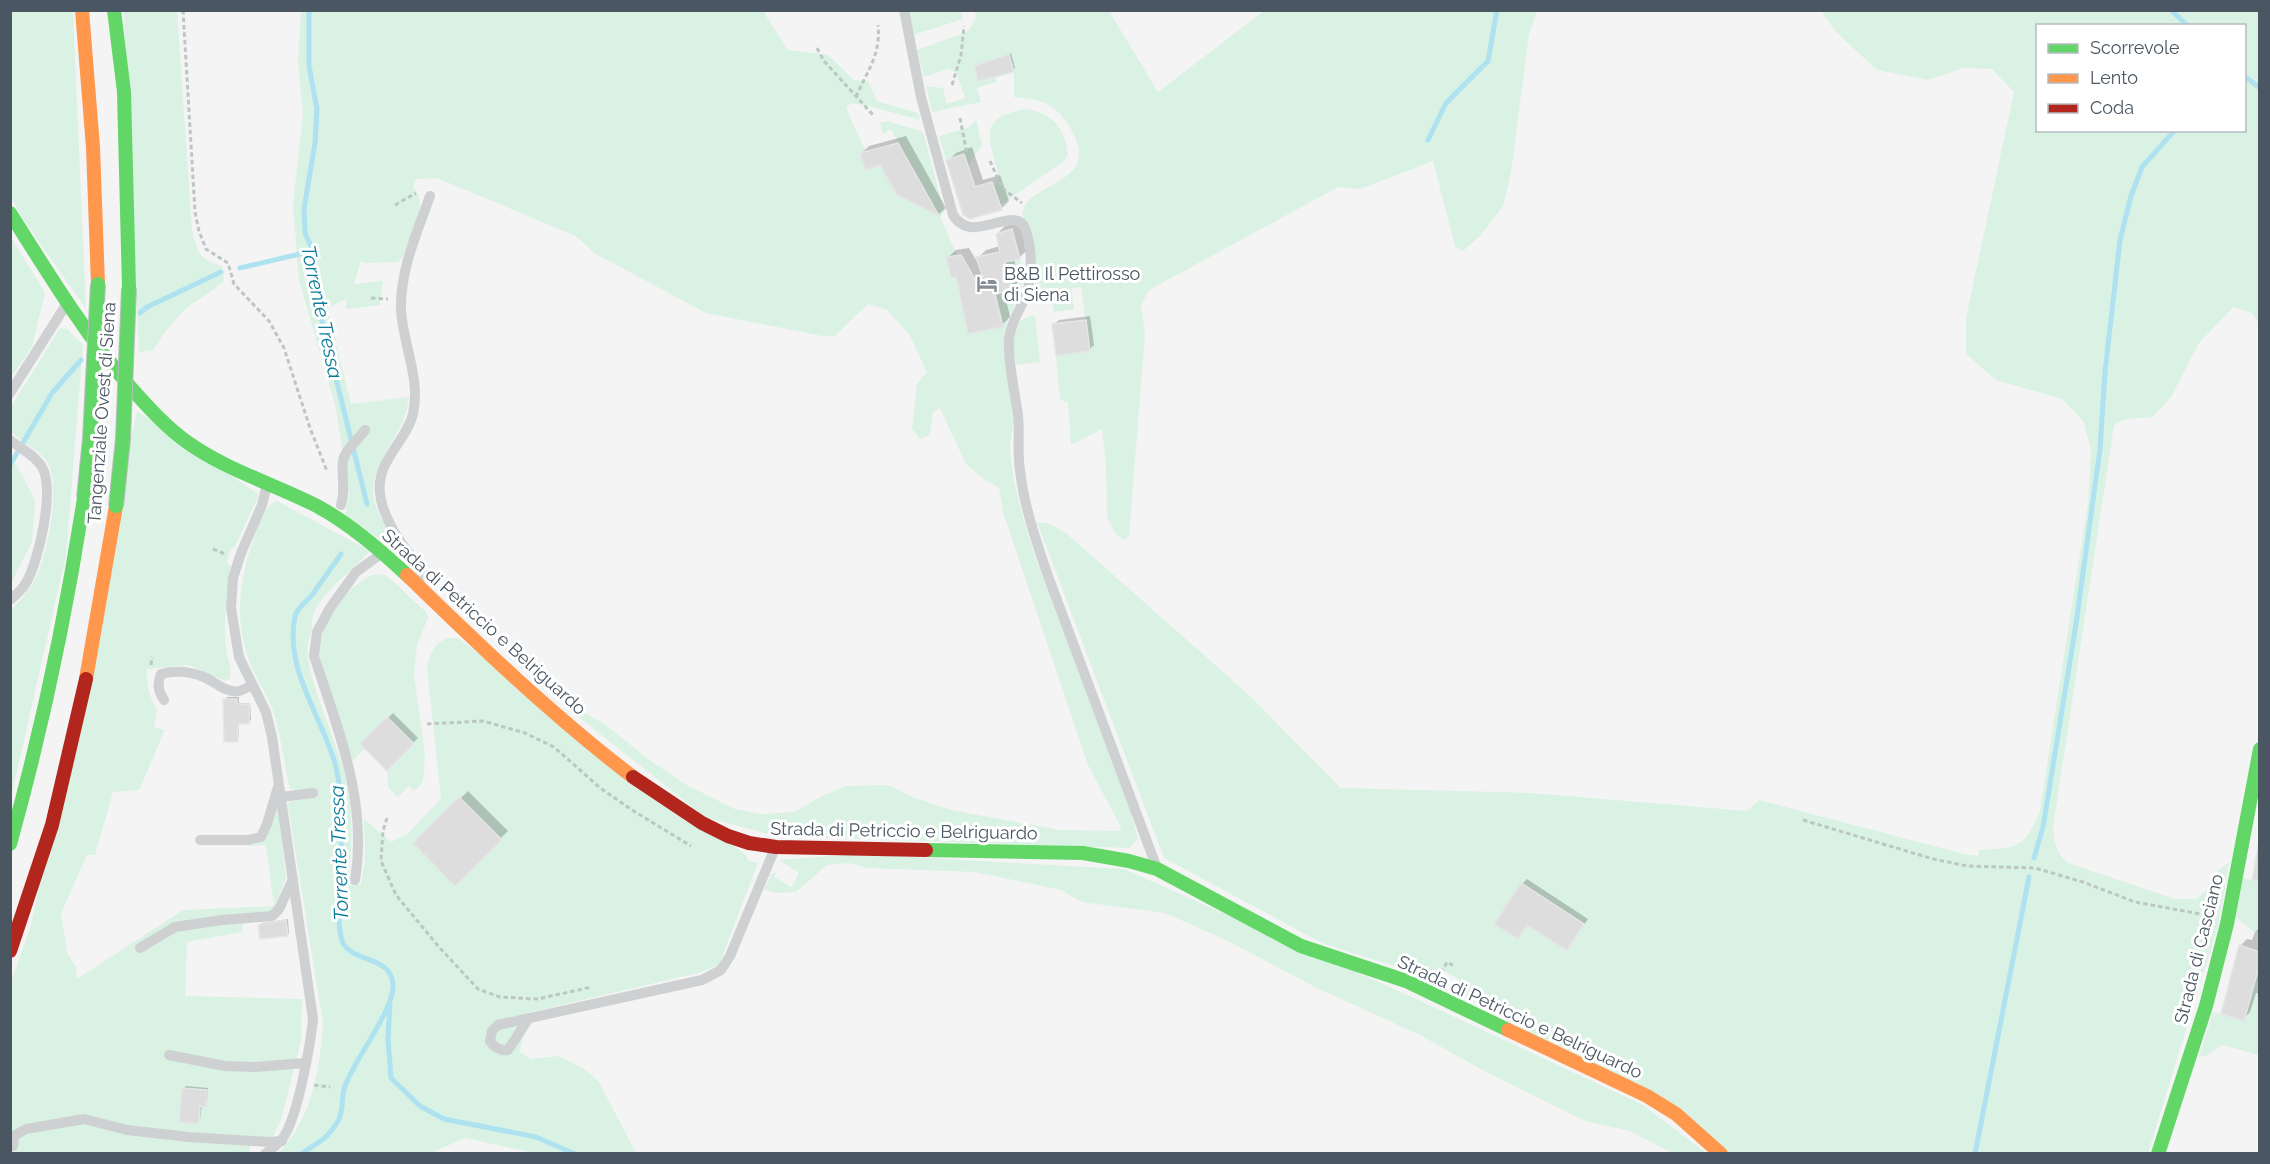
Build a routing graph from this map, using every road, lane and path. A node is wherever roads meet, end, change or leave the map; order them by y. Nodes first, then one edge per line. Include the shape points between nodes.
1 (82, 10) edge
2 (114, 10) edge
3 (183, 10) edge
4 (904, 10) edge
5 (878, 25) dead end
6 (964, 26) dead end
7 (817, 48) dead end
8 (952, 85) dead end
9 (856, 98) junction
10 (874, 116) dead end
11 (960, 118) dead end
12 (967, 154) dead end
13 (990, 161) dead end
14 (430, 196) dead end
15 (1022, 203) dead end
16 (10, 213) edge
17 (68, 302) junction
18 (10, 393) edge
19 (363, 433) dead end
20 (10, 440) edge
21 (331, 480) dead end
22 (267, 485) junction
23 (341, 505) dead end
24 (384, 552) junction
25 (422, 588) junction
26 (10, 600) edge
27 (252, 685) junction
28 (164, 700) dead end
29 (427, 724) dead end
30 (2259, 749) edge
31 (279, 784) junction
32 (313, 793) dead end
33 (281, 797) junction
34 (387, 818) dead end
35 (1803, 820) dead end
36 (200, 840) dead end
37 (10, 844) edge
38 (695, 847) dead end
39 (776, 847) junction
40 (1157, 869) junction
41 (293, 879) junction
42 (356, 880) dead end
43 (2227, 924) junction
44 (140, 948) dead end
45 (10, 951) edge
46 (1454, 966) dead end
47 (1439, 979) dead end
48 (593, 987) dead end
49 (529, 1018) dead end
50 (169, 1055) dead end
51 (305, 1063) junction
52 (282, 1141) junction
53 (13, 1146) dead end
54 (266, 1154) edge
55 (1721, 1154) edge
56 (2158, 1154) edge

1 - 37 main road, Tangenziale Ovest di Siena, bridge via 97,202 98,284 91,419 72,582
2 - 45 main road, Tangenziale Ovest di Siena, bridge via 124,92 129,288 116,506 90,663 57,807
3 - 21 path via 199,231 206,249 228,263 234,284 269,321 284,348
4 - 40 lane via 921,97 952,215 964,227 1012,219 1024,227 1031,259 1029,288 1012,323 1009,339 1019,422 1020,470 1032,530
5 - 9 path via 880,39 874,62
6 - 8 path
7 - 9 path via 824,62
9 - 10 path
11 - 12 path
13 - 15 path via 1002,188
14 - 25 lane via 401,292 414,406 380,479 384,508 396,534 420,568
16 - 17 main road, Strada di Petriccio e Belriguardo
17 - 18 lane
17 - 22 main road, Strada di Petriccio e Belriguardo via 109,360 170,429 196,448
19 - 23 lane via 343,462
20 - 26 lane via 37,460 46,486 40,545 26,583
22 - 24 main road, Strada di Petriccio e Belriguardo via 336,517
22 - 27 lane via 233,578 235,640
24 - 25 main road, Strada di Petriccio e Belriguardo
24 - 42 lane via 356,572 323,619 314,645 358,807
25 - 39 main road, Strada di Petriccio e Belriguardo via 622,770 703,825 746,842
27 - 28 lane via 232,691 193,673 175,671 161,674 158,681
27 - 31 lane via 266,712
29 - 38 path via 483,720 525,733 554,747 599,787
30 - 43 main road, Strada di Casciano
31 - 33 lane
31 - 36 lane via 261,837
32 - 33 lane
33 - 41 lane
34 - 48 path via 381,861 396,895 478,989 500,997 537,999
35 - 43 path via 1933,859 1967,866 2035,868 2135,902 2194,911
39 - 40 main road, Strada di Petriccio e Belriguardo via 1083,853
39 - 49 lane via 721,970 702,980
40 - 55 main road, Strada di Petriccio e Belriguardo via 1301,946 1406,981 1647,1095 1676,1114
41 - 44 lane via 272,916 175,927
41 - 51 lane via 313,1019
43 - 56 main road, Strada di Casciano via 2206,1006
46 - 47 path via 1448,962
50 - 51 lane via 225,1066
51 - 52 lane via 291,1124
52 - 53 lane via 189,1137 127,1130 84,1119 26,1129 14,1136
52 - 54 lane

